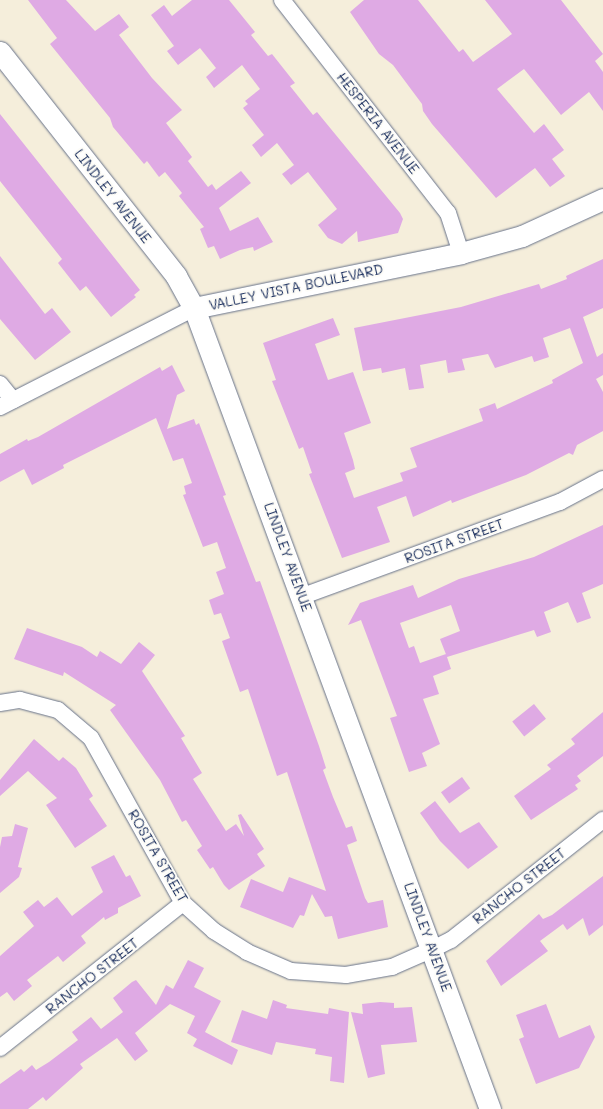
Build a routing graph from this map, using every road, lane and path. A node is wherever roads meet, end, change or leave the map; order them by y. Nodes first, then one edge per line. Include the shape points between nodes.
1 (282, 0) edge
2 (0, 52) edge
3 (603, 199) edge
4 (461, 253) junction
5 (194, 308) junction
6 (0, 384) edge
7 (6, 403) edge
8 (603, 479) edge
9 (303, 596) junction
10 (0, 703) edge
11 (603, 820) edge
12 (183, 903) junction
13 (432, 949) junction
14 (0, 1048) edge
15 (490, 1109) edge

1 - 4 street, HESPERIA AVENUE via 448,213
2 - 5 street, LINDLEY AVENUE via 176,276
3 - 4 street, VALLEY VISTA BOULEVARD via 522,236
4 - 5 street, VALLEY VISTA BOULEVARD
5 - 7 street, VALLEY VISTA BOULEVARD
5 - 9 street, LINDLEY AVENUE
6 - 7 street
8 - 9 street, ROSITA STREET via 560,502
9 - 13 street, LINDLEY AVENUE
10 - 12 street, ROSITA STREET via 20,700 58,710 91,738
11 - 13 street, RANCHO STREET via 451,940
12 - 13 street, ROSITA STREET via 238,947 291,971 346,975 392,967
12 - 14 street, RANCHO STREET
13 - 15 street, LINDLEY AVENUE

